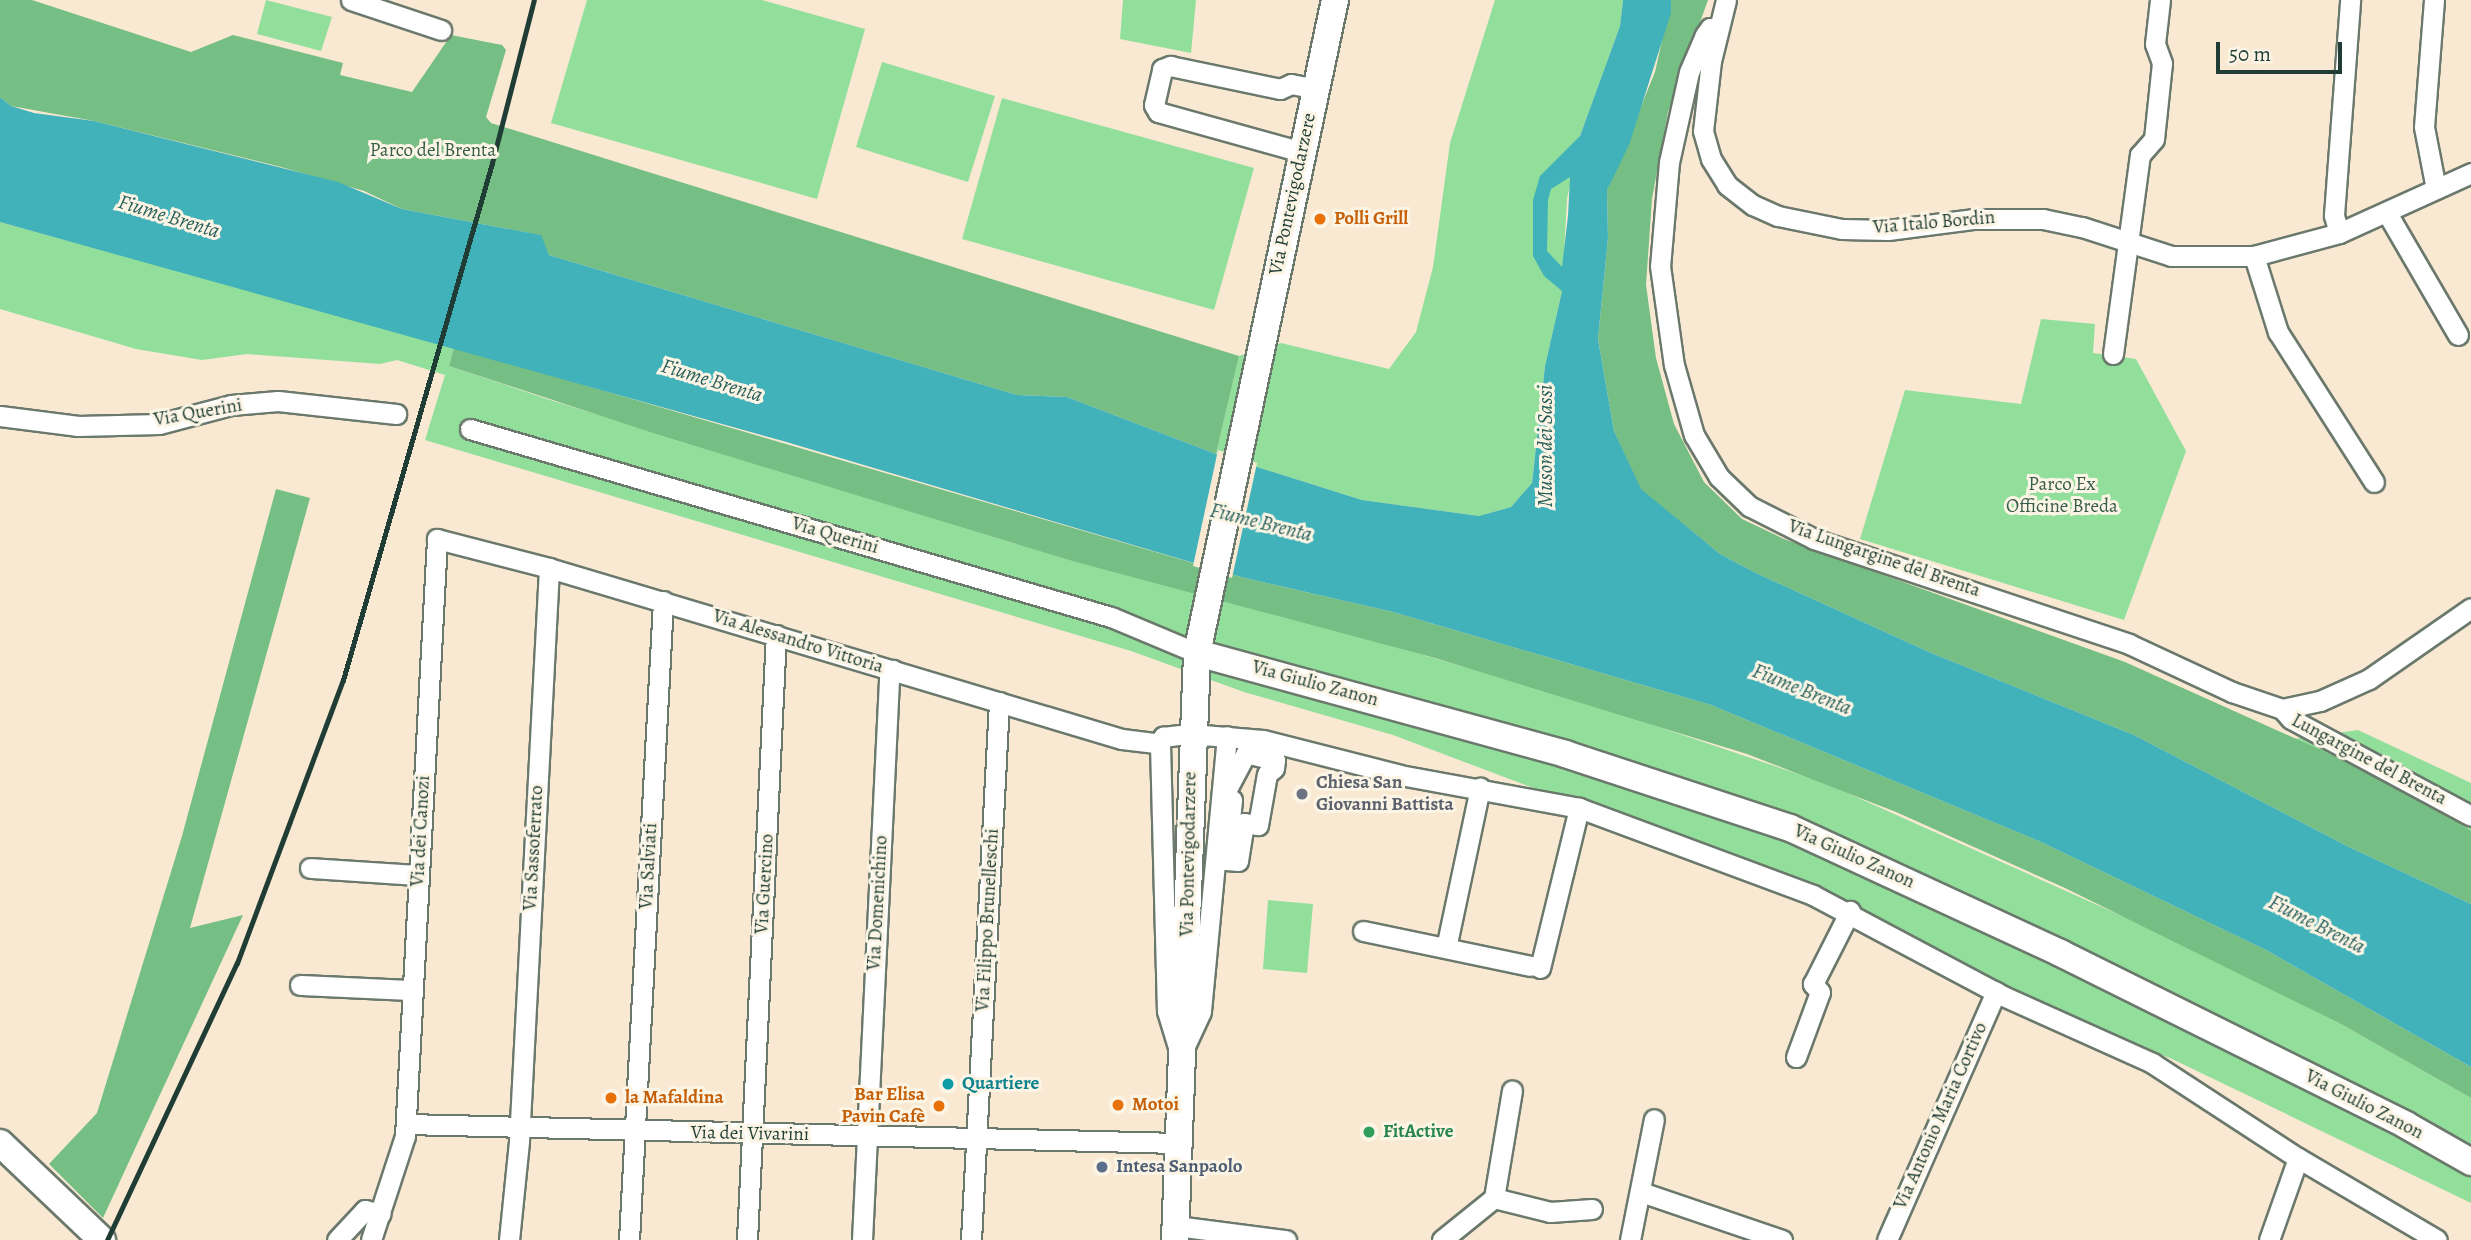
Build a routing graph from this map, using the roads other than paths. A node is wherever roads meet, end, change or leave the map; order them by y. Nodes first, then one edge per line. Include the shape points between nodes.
1 (351, 0) edge
2 (1335, 0) edge
3 (1726, 0) edge
4 (2160, 0) edge
5 (2350, 0) edge
6 (2434, 0) edge
7 (1718, 28) junction
8 (441, 30) dead end
9 (1315, 89) junction
10 (1302, 152) junction
11 (2471, 173) edge
12 (2436, 189) junction
13 (2387, 213) junction
14 (2339, 233) junction
15 (2127, 241) junction
16 (2254, 256) junction
17 (2458, 335) dead end
18 (2113, 354) dead end
19 (396, 414) dead end
20 (0, 416) edge
21 (470, 429) dead end
22 (2374, 481) dead end
23 (437, 539) joint
24 (549, 568) junction
25 (663, 601) junction
26 (2471, 608) edge
27 (776, 635) junction
28 (1198, 643) junction
29 (893, 670) junction
30 (2191, 672) joint
31 (999, 702) junction
32 (2282, 709) junction
33 (1180, 735) dead end
34 (1203, 735) dead end
35 (1227, 736) junction
36 (1263, 740) junction
37 (1160, 744) junction
38 (1226, 772) junction
39 (1480, 788) junction
40 (1579, 808) junction
41 (2471, 816) edge
42 (1238, 861) joint
43 (310, 868) dead end
44 (419, 875) junction
45 (1850, 911) junction
46 (1363, 931) dead end
47 (1446, 948) junction
48 (300, 985) dead end
49 (411, 990) junction
50 (1996, 992) junction
51 (1182, 1054) junction
52 (1796, 1057) dead end
53 (1512, 1091) dead end
54 (1654, 1119) dead end
55 (406, 1124) junction
56 (520, 1129) junction
57 (635, 1131) junction
58 (753, 1134) junction
59 (868, 1136) junction
60 (977, 1138) junction
61 (0, 1143) edge
62 (1178, 1143) junction
63 (2298, 1158) junction
64 (2471, 1162) edge
65 (1641, 1192) junction
66 (1494, 1198) junction
67 (1592, 1209) dead end
68 (380, 1214) junction
69 (1176, 1233) edge
70 (1775, 1239) edge
71 (102, 1240) edge
72 (337, 1240) edge
73 (371, 1240) edge
74 (509, 1240) edge
75 (629, 1240) edge
76 (747, 1240) edge
77 (862, 1240) edge
78 (971, 1240) edge
79 (1286, 1240) edge
80 (1442, 1240) edge
81 (1630, 1240) edge
82 (1887, 1240) edge
83 (2269, 1240) edge
84 (2437, 1240) edge

1 - 8 street
2 - 9 street, Via Pontevigodarzere
3 - 7 street, Via Italo Bordin
4 - 15 street via 2155,44 2162,63 2154,139 2140,155
5 - 14 street via 2334,215
6 - 12 street via 2424,127
7 - 15 street, Via Italo Bordin via 1703,131 1711,159 1727,185 1754,205 1778,216 1842,229 1888,230 2012,217 2082,227
7 - 30 street, Via Lungargine del Brenta via 1710,28 1705,35 1689,72 1669,162 1660,266 1674,365 1694,435 1719,477 1749,506 1814,539 2017,603
9 - 10 street, Via Pontevigodarzere
9 - 10 street via 1291,84 1280,89 1170,66 1162,69 1154,105 1158,111
10 - 28 street, Via Pontevigodarzere
11 - 12 street, Via Italo Bordin
12 - 13 street, Via Italo Bordin
13 - 14 street, Via Italo Bordin
13 - 17 street
14 - 16 street, Via Italo Bordin
15 - 16 street, Via Italo Bordin via 2171,256
15 - 18 street
16 - 22 street via 2278,332
19 - 20 street, Via Querini via 278,401 231,405 159,424 78,426
21 - 28 street, Via Querini
23 - 24 street, Via Alessandro Vittoria
23 - 44 street, Via dei Canozi
24 - 25 street, Via Alessandro Vittoria
24 - 56 street, Via Sassoferrato
25 - 27 street, Via Alessandro Vittoria
25 - 57 street, Via Salviati
26 - 32 street via 2369,679 2320,701
27 - 29 street, Via Alessandro Vittoria
27 - 58 street, Via Guercino
28 - 51 street, Via Pontevigodarzere
28 - 64 street, Via Giulio Zanon via 1565,754 1790,828 2060,953 2406,1125
29 - 31 street, Via Alessandro Vittoria
29 - 59 street, Via Domenichino via 889,679
30 - 32 street, Lungargine del Brenta
31 - 37 street, Via Alessandro Vittoria via 1122,739
31 - 60 street, Via Filippo Brunelleschi
32 - 41 street, Lungargine del Brenta via 2291,719
33 - 37 street via 1163,737
34 - 35 street
35 - 36 street
35 - 38 street, Via Pontevigodarzere
36 - 38 street, Via Pontevigodarzere via 1245,748
36 - 39 street via 1400,775
37 - 51 street, Via Pontevigodarzere via 1167,1011
38 - 51 street, Via Pontevigodarzere via 1201,1011
39 - 40 street
39 - 47 street
40 - 45 street via 1704,851
40 - 47 street via 1535,967
42 - 42 street via 1244,823 1258,825 1267,774 1275,760 1246,753 1229,778 1225,799 1232,800 1226,860
43 - 44 street
44 - 49 street, Via dei Canozi
45 - 50 street
45 - 52 street via 1812,984 1820,992
46 - 47 street
48 - 49 street
49 - 55 street, Via dei Canozi
50 - 63 street via 2152,1063
50 - 82 street, Via Antonio Maria Cortivo
51 - 62 street, Via Pontevigodarzere
53 - 66 street
54 - 65 street
55 - 56 street, Via dei Vivarini
55 - 68 street, Via dei Canozi via 395,1175
56 - 57 street, Via dei Vivarini
56 - 74 street, Via Sassoferrato
57 - 58 street, Via dei Vivarini
57 - 75 street, Via Salviati
58 - 59 street, Via dei Vivarini
58 - 76 street, Via Guercino
59 - 60 street, Via dei Vivarini
59 - 77 street, Via Domenichino
60 - 62 street, Via dei Vivarini
60 - 78 street, Via Filippo Brunelleschi
61 - 71 street
62 - 69 street, Via Pontevigodarzere
63 - 83 street
63 - 84 street
65 - 70 street
65 - 81 street
66 - 67 street via 1550,1212
66 - 80 street
68 - 72 street via 365,1210
68 - 73 street, Via dei Canozi
69 - 79 street

